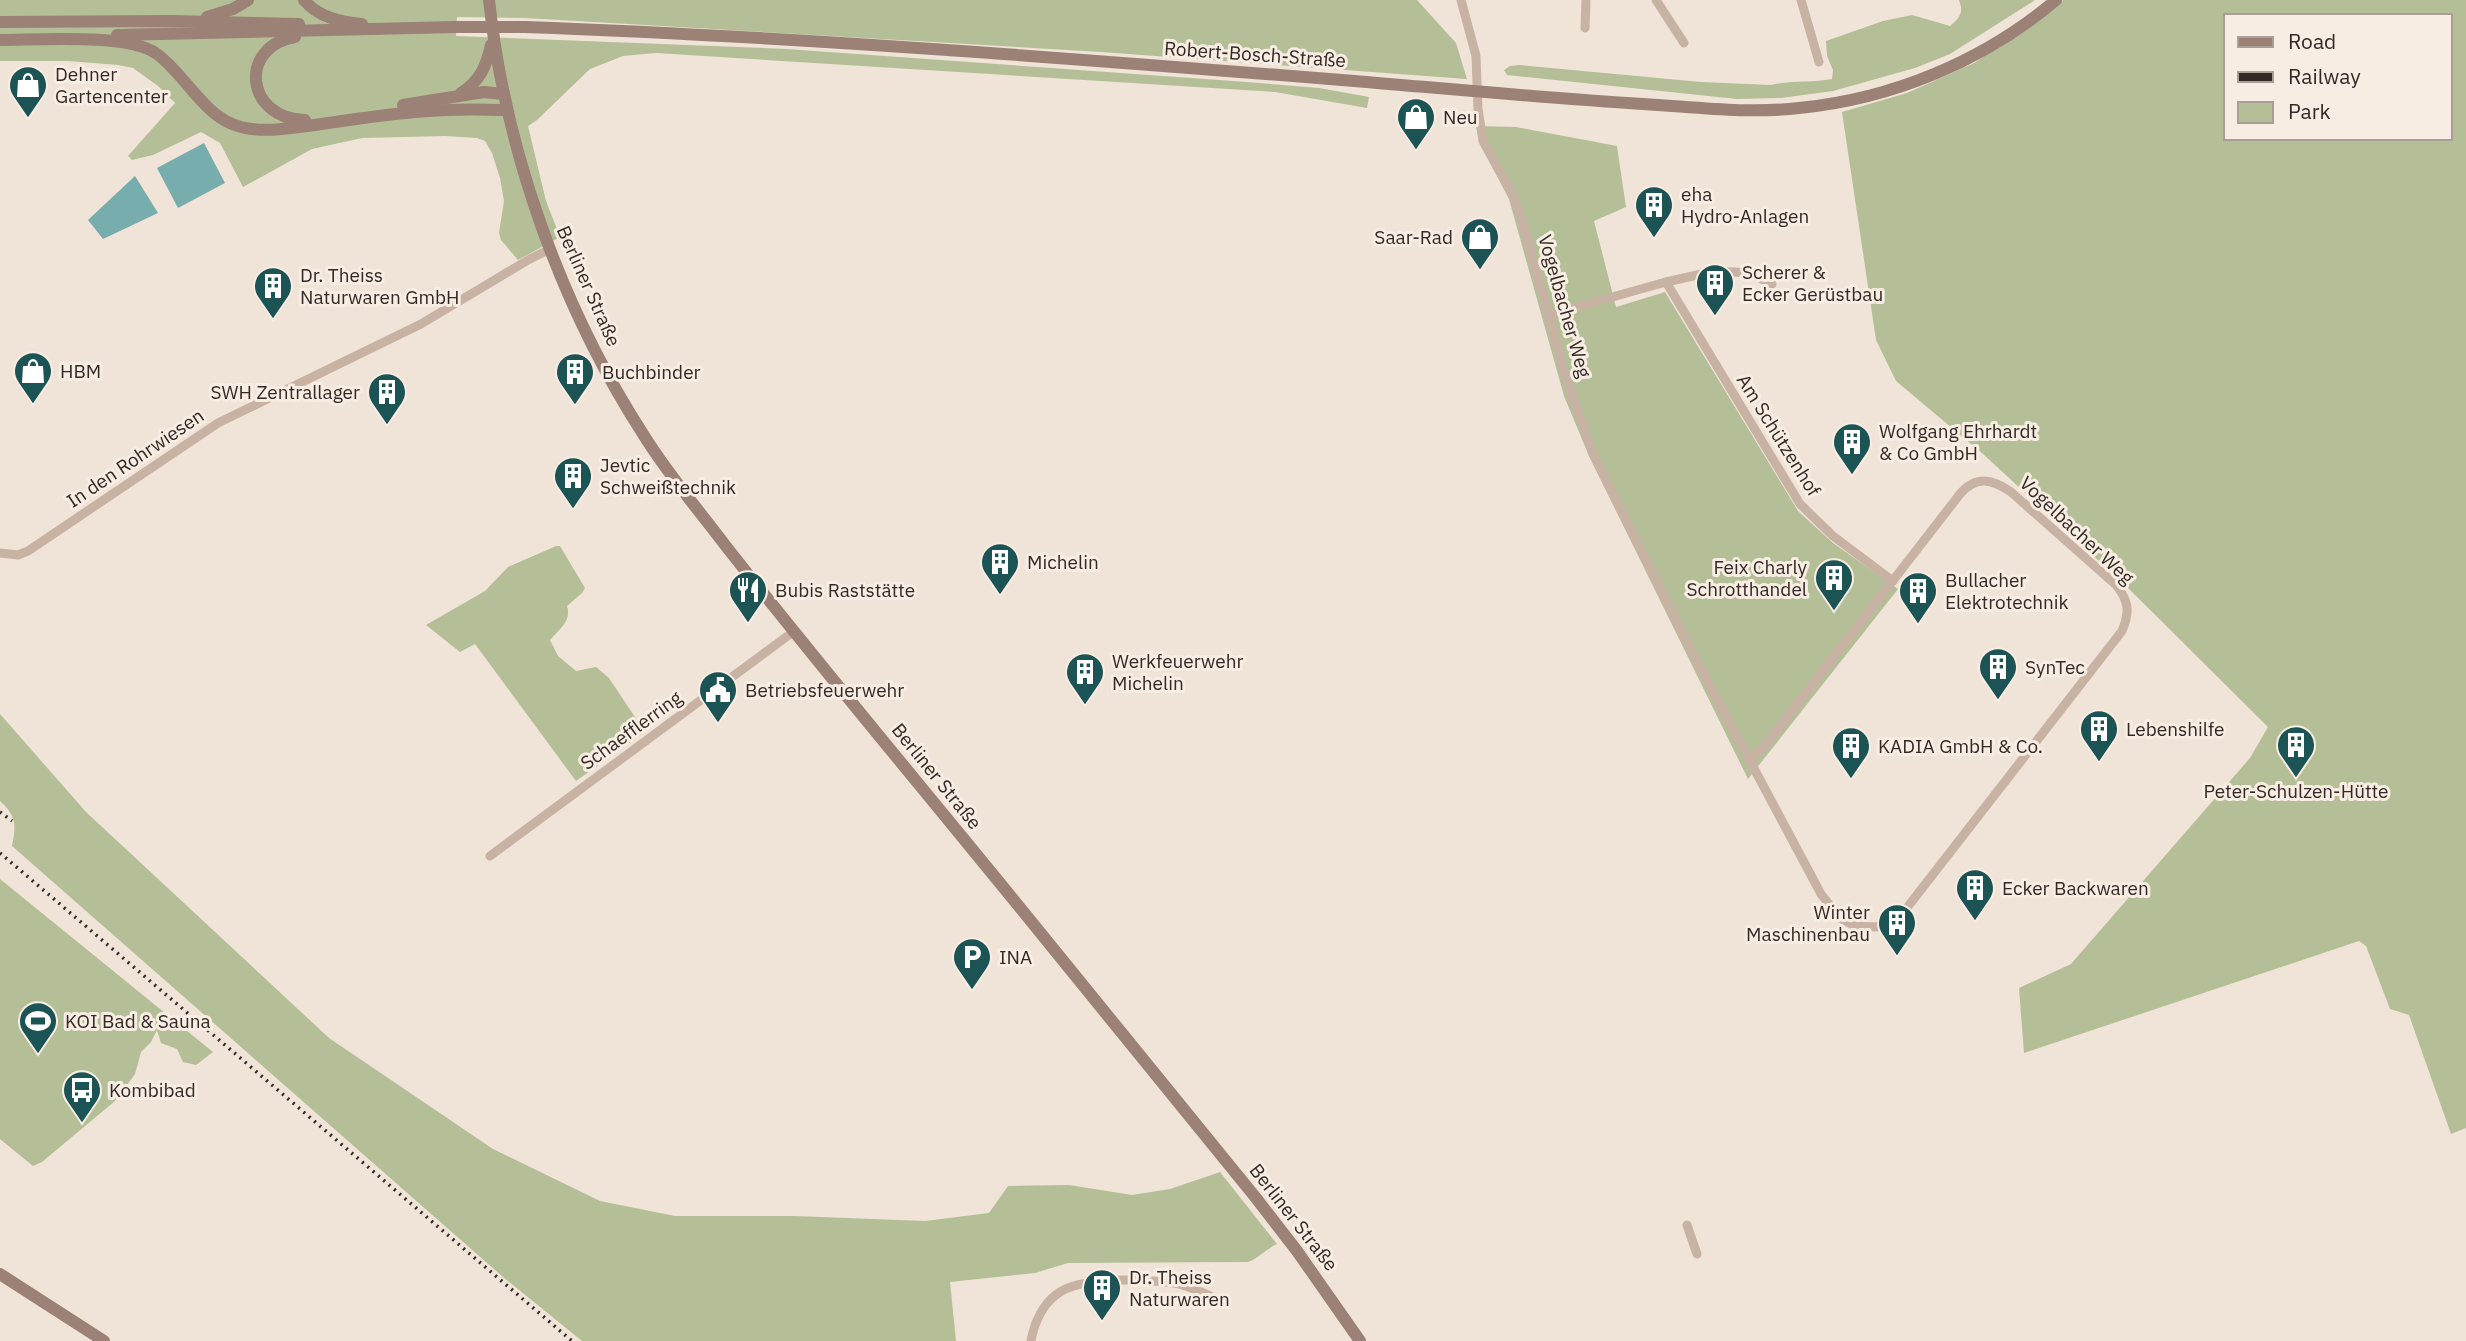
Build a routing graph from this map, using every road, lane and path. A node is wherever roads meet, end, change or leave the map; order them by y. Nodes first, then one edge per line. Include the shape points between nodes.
1 (248, 0) edge
2 (304, 0) edge
3 (489, 0) edge
4 (1461, 0) edge
5 (1586, 0) edge
6 (1656, 0) edge
7 (1801, 0) edge
8 (2056, 0) edge
9 (171, 21) junction
10 (0, 22) edge
11 (383, 26) junction
12 (425, 27) junction
13 (1585, 27) dead end
14 (333, 32) junction
15 (493, 38) junction
16 (0, 39) edge
17 (1684, 43) dead end
18 (1819, 62) dead end
19 (1477, 92) junction
20 (503, 94) junction
21 (455, 96) junction
22 (506, 110) junction
23 (551, 249) junction
24 (1666, 282) junction
25 (1772, 284) dead end
26 (1548, 315) junction
27 (0, 553) edge
28 (1893, 581) junction
29 (793, 632) junction
30 (1749, 761) junction
31 (490, 856) dead end
32 (1687, 1226) dead end
33 (1698, 1254) dead end
34 (0, 1274) edge
35 (1210, 1296) dead end
36 (1344, 1316) junction
37 (104, 1341) edge
38 (1031, 1341) edge
39 (1354, 1341) edge
40 (1360, 1341) edge
41 (1369, 1341) edge

1 - 9 main road via 219,14
2 - 11 main road via 336,20
3 - 15 main road, Berliner Straße
4 - 19 street, Vogelbacher Weg via 1474,44
5 - 13 street
6 - 17 street
7 - 18 street
8 - 19 main road, Robert-Bosch-Straße via 1983,51 1890,89 1840,102 1726,110
9 - 10 main road, Robert-Bosch-Straße
9 - 11 main road, Robert-Bosch-Straße
11 - 12 main road, Robert-Bosch-Straße
12 - 14 main road, Robert-Bosch-Straße
12 - 19 main road, Robert-Bosch-Straße, bridge via 525,27 851,43
14 - 16 main road, Robert-Bosch-Straße
14 - 21 main road via 285,39 263,55 256,69 257,85 262,102 273,112 304,120
15 - 20 main road, Berliner Straße
15 - 21 main road via 481,74
16 - 22 main road via 97,40 145,47 206,106 224,121 241,127 286,128 416,112
19 - 26 street, Vogelbacher Weg via 1483,141 1521,217
20 - 21 main road
20 - 22 main road, Berliner Straße
22 - 23 main road, Berliner Straße
23 - 27 street, In den Rohrwiesen via 421,324 218,423 28,551
23 - 29 main road, Berliner Straße via 591,343 642,433
24 - 25 street via 1732,271
24 - 26 street
24 - 28 street, Am Schützenhof via 1800,504 1833,536
26 - 30 street, Vogelbacher Weg via 1597,464
28 - 30 street, Vogelbacher Weg
28 - 30 street, Vogelbacher Weg via 1966,488 1973,482 1993,481 2116,585 2126,599 2128,618 1913,902 1888,924 1855,926 1832,911
29 - 31 street, Schaefflerring
29 - 36 main road, Berliner Straße via 1256,1198
32 - 33 street
34 - 37 main road
35 - 38 street via 1175,1283 1085,1283 1049,1301 1036,1321
36 - 39 main road
36 - 40 main road, Berliner Straße
36 - 41 main road

